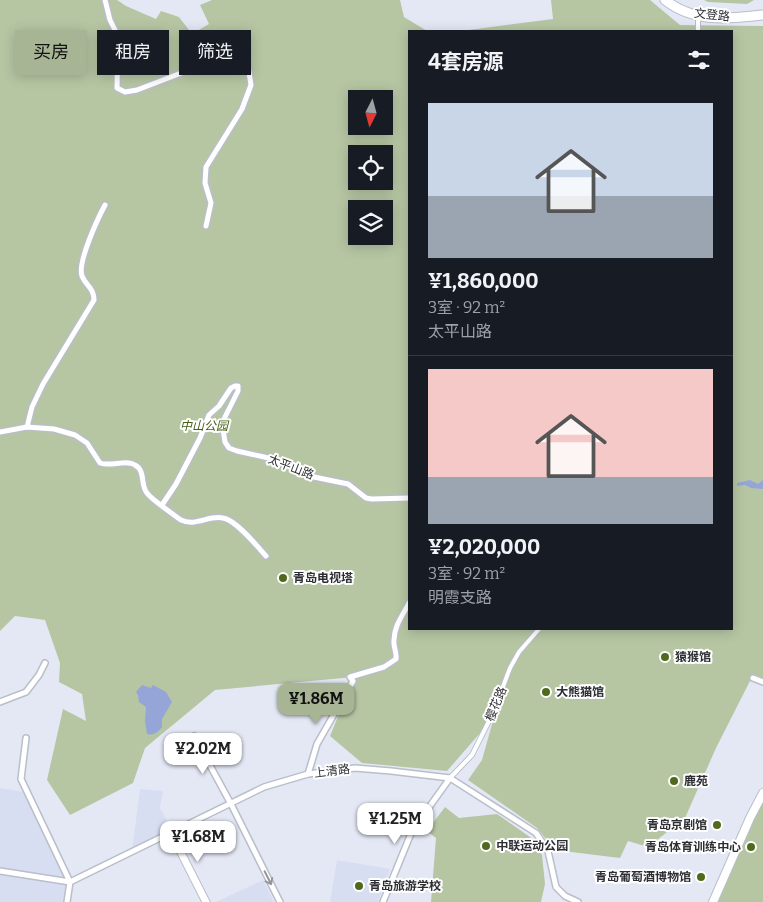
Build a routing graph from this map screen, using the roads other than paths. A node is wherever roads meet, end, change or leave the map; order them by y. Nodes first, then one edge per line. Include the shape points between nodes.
1 (105, 0) edge
2 (665, 0) edge
3 (698, 16) junction
4 (763, 16) edge
5 (698, 30) edge
6 (105, 205) dead end
7 (206, 226) dead end
8 (27, 427) junction
9 (0, 432) edge
10 (408, 498) edge
11 (162, 505) junction
12 (266, 556) dead end
13 (408, 605) edge
14 (538, 630) edge
15 (45, 663) dead end
16 (753, 678) dead end
17 (763, 682) edge
18 (0, 702) edge
19 (194, 736) dead end
20 (26, 738) dead end
21 (308, 774) junction
22 (450, 778) junction
23 (763, 793) edge
24 (231, 804) junction
25 (171, 833) junction
26 (0, 871) edge
27 (70, 882) junction
28 (67, 902) edge
29 (206, 902) edge
30 (280, 902) edge
31 (383, 902) edge
32 (578, 902) edge
33 (713, 902) edge

1 - 7 street via 118,36 117,88 125,92 228,55 239,53 248,66 251,85 242,110 206,167 205,183 211,202
2 - 3 main road, 文登路
3 - 4 main road, 文登路 via 723,19
3 - 5 street
6 - 8 street via 82,263 82,277 94,293 94,300 43,384
8 - 9 street
8 - 11 street via 54,429 74,435 87,443 96,459 104,465 136,465 147,494
10 - 11 street, 太平山路 via 366,498 348,484 310,476 273,459 230,448 225,442 222,423 238,391 238,386 235,386 209,415 176,484
11 - 12 street via 186,523 223,518
13 - 21 street via 395,629 396,660 350,677 353,681 317,744
14 - 22 street, 樱花路 via 510,668 472,755
15 - 18 street via 26,692
16 - 17 street
19 - 24 street
20 - 27 street via 21,779
21 - 22 street, 上清路 via 355,768
21 - 24 street, 上清路 via 264,787
22 - 31 street via 412,831
22 - 32 street, 上清路 via 536,833 548,851 556,887
23 - 33 main road
24 - 25 street, 上清路
24 -> 30 street
25 - 27 street, 上清路
25 - 29 street
26 - 27 street
27 - 28 street

